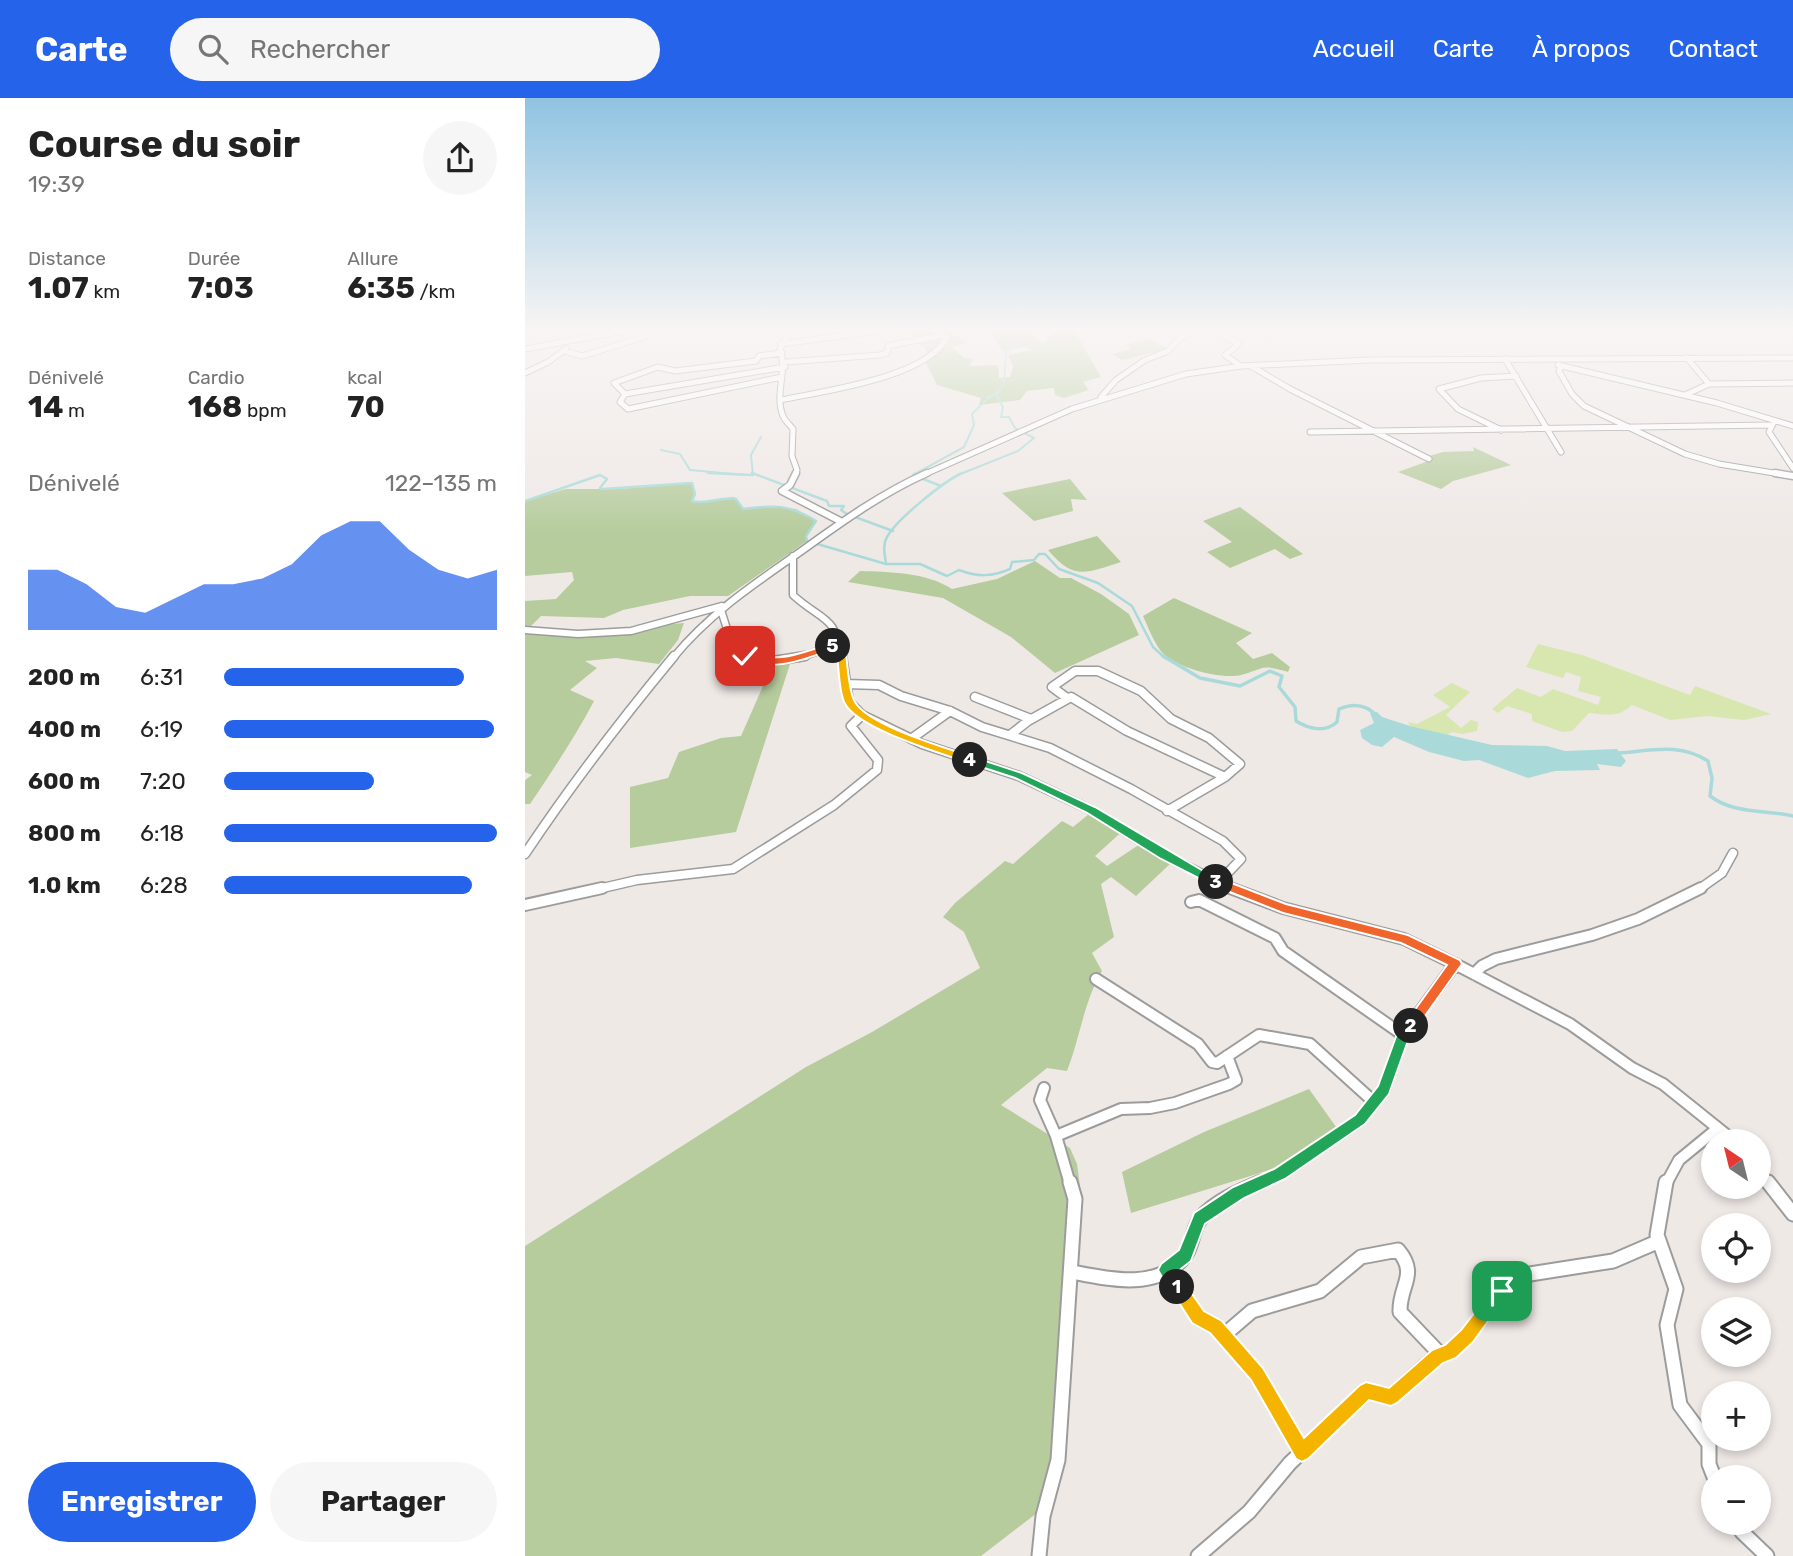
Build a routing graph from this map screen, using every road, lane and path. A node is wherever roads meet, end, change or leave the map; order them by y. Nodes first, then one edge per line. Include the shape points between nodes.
1 (622, 398) edge
2 (679, 398) edge
3 (789, 398) edge
4 (1105, 398) edge
5 (1310, 398) edge
6 (1446, 398) edge
7 (1529, 398) edge
8 (1576, 398) edge
9 (1695, 398) edge
10 (781, 400) joint
11 (1098, 400) joint
12 (1773, 423) junction
13 (1624, 426) junction
14 (1793, 426) edge
15 (1503, 430) junction
16 (1548, 430) junction
17 (1371, 431) junction
18 (1310, 432) dead end
19 (1561, 452) dead end
20 (1429, 459) dead end
21 (1793, 468) edge
22 (1793, 476) edge
23 (842, 522) junction
24 (793, 556) junction
25 (724, 607) junction
26 (525, 630) edge
27 (840, 643) junction
28 (846, 684) junction
29 (975, 697) dead end
30 (1067, 698) junction
31 (950, 711) junction
32 (862, 715) junction
33 (1031, 719) junction
34 (1010, 735) junction
35 (911, 739) junction
36 (1224, 777) junction
37 (1167, 811) junction
38 (1733, 853) dead end
39 (525, 854) edge
40 (1219, 883) junction
41 (1191, 902) dead end
42 (525, 905) edge
43 (1455, 964) junction
44 (1474, 974) junction
45 (1096, 979) dead end
46 (1403, 1035) junction
47 (1227, 1056) junction
48 (1044, 1088) dead end
49 (1373, 1101) junction
50 (1719, 1128) joint
51 (1056, 1136) junction
52 (1771, 1186) edge
53 (1793, 1214) edge
54 (1657, 1242) junction
55 (1167, 1270) junction
56 (1072, 1272) junction
57 (1224, 1335) junction
58 (1441, 1355) junction
59 (1302, 1453) junction
60 (1709, 1465) edge
61 (1745, 1535) edge
62 (1039, 1556) edge
63 (1198, 1556) edge
64 (1767, 1556) edge

1 - 2 street via 620,402 628,409
3 - 10 street
4 - 11 street
5 - 17 street
6 - 15 street
7 - 16 street
8 - 13 street
9 - 12 street
10 - 23 street via 783,419 793,429 792,456 797,470 782,491
11 - 23 street via 907,482
12 - 13 street
12 - 14 street
12 - 21 street via 1769,432
13 - 16 street
13 - 22 street via 1703,460
15 - 16 street
15 - 17 street
16 - 19 street
17 - 18 street
17 - 20 street
23 - 24 street
24 - 25 street
24 - 27 street via 793,594 829,620
25 - 26 street via 631,631
25 - 27 street via 733,648 760,662 798,658
25 - 39 street via 694,632 623,717
27 - 28 street
28 - 31 street via 879,685
28 - 32 street via 849,702
29 - 33 street
30 - 33 street
30 - 36 street
30 - 36 street via 1052,687 1075,671 1098,671 1140,691 1171,719 1209,738 1239,762
31 - 34 street
31 - 35 street
32 - 35 street
32 - 42 street via 851,726 878,760 877,770 834,804 733,869 637,880
33 - 34 street
34 - 37 street via 1050,748
35 - 40 street via 1019,776 1091,810
36 - 37 street
37 - 40 street via 1223,841 1241,859
38 - 44 street via 1722,873 1709,884 1638,919 1496,959
40 - 43 street via 1283,908 1404,939
41 - 46 street via 1199,900 1275,938 1283,951
43 - 44 street
43 - 46 street
44 - 50 street via 1570,1024 1663,1084
45 - 47 street via 1198,1044 1212,1062
46 - 49 street via 1384,1090
47 - 49 street via 1259,1035 1310,1044
47 - 51 street via 1236,1080 1229,1084 1175,1103 1121,1109
48 - 51 street via 1040,1100
49 - 55 street via 1360,1120 1341,1135 1199,1219 1185,1256
50 - 54 street via 1686,1152 1665,1185
51 - 56 street via 1075,1199
52 - 53 street
54 - 58 street via 1613,1261 1530,1273 1502,1291 1467,1336
54 - 60 street via 1676,1287 1667,1325 1676,1389 1694,1427 1709,1444
55 - 56 street via 1146,1280
55 - 57 street via 1198,1317
56 - 62 street via 1058,1460 1043,1516
57 - 58 street via 1252,1311 1320,1291 1361,1257 1398,1250 1409,1271 1400,1312
57 - 59 street via 1257,1374
58 - 59 street via 1391,1397 1366,1391
59 - 63 street via 1249,1512
61 - 64 street

